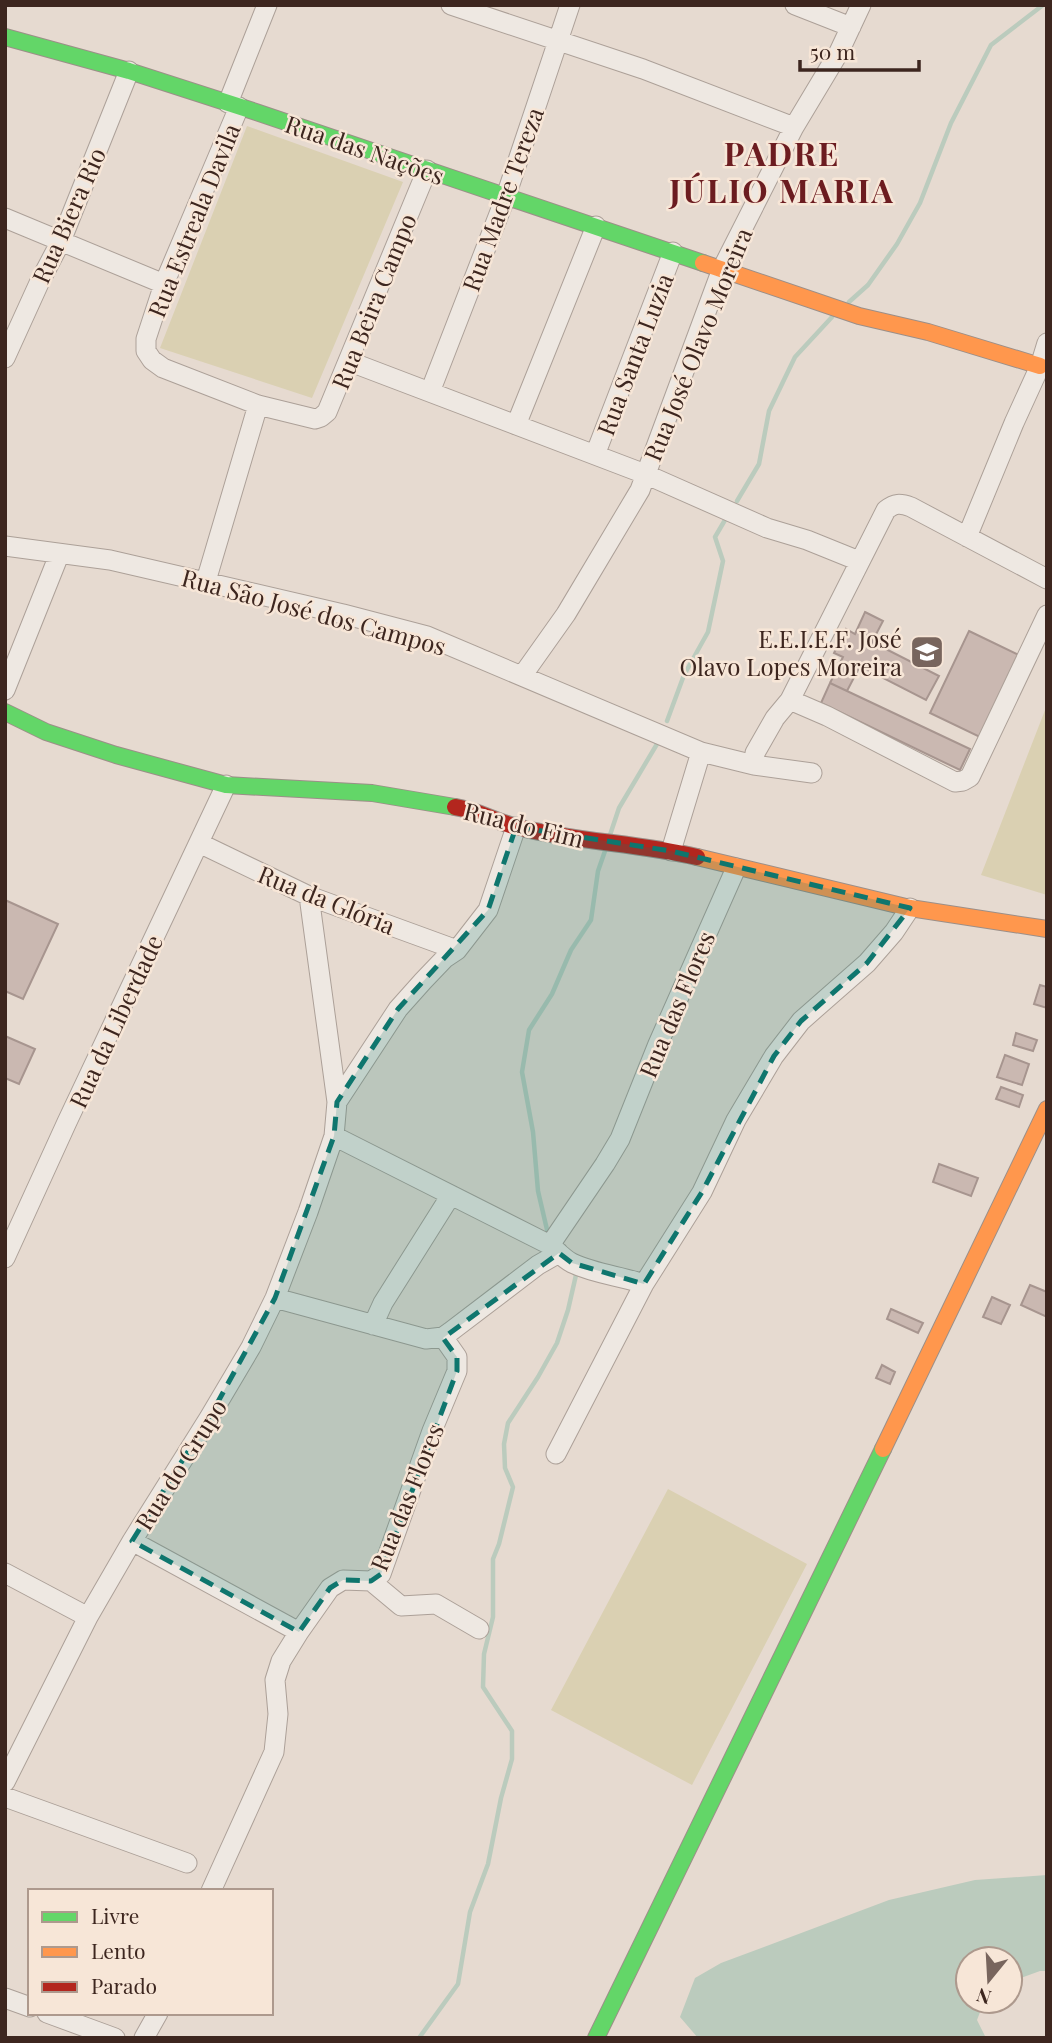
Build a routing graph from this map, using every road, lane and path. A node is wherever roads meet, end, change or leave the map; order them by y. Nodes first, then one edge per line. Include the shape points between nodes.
1 (267, 5) edge
2 (451, 5) edge
3 (570, 5) edge
4 (795, 5) edge
5 (861, 5) edge
6 (850, 27) junction
7 (5, 37) edge
8 (557, 41) junction
9 (129, 71) junction
10 (233, 105) junction
11 (794, 127) junction
12 (427, 170) junction
13 (506, 196) junction
14 (5, 218) edge
15 (596, 226) junction
16 (61, 241) junction
17 (673, 252) junction
18 (722, 269) junction
19 (164, 284) junction
20 (1047, 343) edge
21 (5, 358) edge
22 (348, 361) junction
23 (1041, 366) junction
24 (430, 392) junction
25 (258, 405) junction
26 (516, 425) junction
27 (595, 455) junction
28 (645, 474) junction
29 (967, 537) junction
30 (5, 546) edge
31 (60, 555) junction
32 (859, 561) junction
33 (1047, 579) edge
34 (206, 581) junction
35 (1047, 615) edge
36 (1042, 635) edge
37 (522, 676) junction
38 (5, 691) edge
39 (790, 700) junction
40 (5, 712) edge
41 (701, 752) junction
42 (754, 765) junction
43 (811, 773) dead end
44 (226, 785) junction
45 (516, 827) junction
46 (199, 844) junction
47 (671, 851) junction
48 (736, 868) junction
49 (309, 896) junction
50 (910, 908) junction
51 (1047, 929) edge
52 (457, 950) junction
53 (337, 1102) junction
54 (1047, 1109) edge
55 (334, 1136) junction
56 (1038, 1150) edge
57 (451, 1195) junction
58 (551, 1253) junction
59 (5, 1258) edge
60 (644, 1284) junction
61 (275, 1298) junction
62 (373, 1325) junction
63 (443, 1337) junction
64 (556, 1454) dead end
65 (132, 1541) junction
66 (5, 1573) edge
67 (371, 1581) junction
68 (88, 1617) junction
69 (479, 1629) dead end
70 (299, 1632) junction
71 (5, 1782) edge
72 (5, 1797) edge
73 (187, 1863) dead end
74 (212, 1889) edge
75 (5, 1998) edge
76 (28, 2006) edge
77 (52, 2015) edge
78 (157, 2015) edge
79 (115, 2038) edge
80 (144, 2038) edge
81 (596, 2038) edge

1 - 10 street, Rua Estreala Davila
2 - 8 street
3 - 8 street, Rua Madre Tereza
4 - 6 street
5 - 6 street, Rua José Olavo Moreira
6 - 11 street, Rua José Olavo Moreira
7 - 9 street, Rua das Nações
8 - 11 street
8 - 13 street, Rua Madre Tereza
9 - 10 street, Rua das Nações
9 - 16 street, Rua Biera Rio
10 - 12 street, Rua das Nações
10 - 19 street, Rua Estreala Davila
11 - 18 street, Rua José Olavo Moreira
12 - 13 street, Rua das Nações
12 - 22 street, Rua Beira Campo
13 - 15 street, Rua das Nações
13 - 24 street, Rua Madre Tereza
14 - 16 street
15 - 17 street, Rua das Nações
15 - 26 street
16 - 19 street
16 - 21 street, Rua Biera Rio
17 - 18 street, Rua das Nações
17 - 27 street, Rua Santa Luzia
18 - 23 street, Rua das Nações via 859,316
18 - 28 street, Rua José Olavo Moreira
19 - 25 street, Rua Estreala Davila via 146,339 152,360
20 - 23 street
22 - 24 street
22 - 25 street, Rua Beira Campo via 321,417 307,418
23 - 29 street
24 - 26 street
25 - 34 street
26 - 27 street
27 - 28 street
28 - 32 street via 767,528
28 - 37 street, Rua José Olavo Moreira via 640,490 566,614
29 - 32 street via 911,507 893,504
29 - 33 street
30 - 31 street, Rua São José dos Campos
31 - 34 street, Rua São José dos Campos via 110,560
31 - 38 street
32 - 39 street
34 - 37 street, Rua São José dos Campos via 426,636
35 - 36 street
36 - 39 street via 970,777 963,781 955,782
37 - 41 street, Rua São José dos Campos
39 - 42 street via 755,753
40 - 44 street, Rua do Fim via 46,732
41 - 42 street, Rua São José dos Campos
41 - 47 street
42 - 43 street, Rua São José dos Campos
44 - 45 street, Rua do Fim via 372,793 462,808
44 - 46 street, Rua da Liberdade
45 - 47 street, Rua do Fim
45 - 52 street via 488,910
46 - 49 street, Rua da Glória
46 - 59 street, Rua da Liberdade
47 - 48 street, Rua do Fim
48 - 50 street, Rua do Fim
48 - 58 street, Rua das Flores via 620,1139
49 - 52 street, Rua da Glória
49 - 53 street, Rua do Grupo
50 - 51 street, Rua do Fim
50 - 60 street via 867,963 801,1021 774,1056 736,1120 702,1192
52 - 53 street via 398,1009
53 - 55 street, Rua do Grupo
54 - 56 street
55 - 57 street
55 - 61 street, Rua do Grupo
56 - 81 street via 922,1366
57 - 58 street
57 - 62 street
58 - 60 street
58 - 63 street, Rua das Flores
60 - 64 street
61 - 62 street
61 - 65 street, Rua do Grupo via 251,1347
62 - 63 street via 426,1339
63 - 67 street, Rua das Flores via 457,1357 457,1371 381,1574
65 - 68 street, Rua do Grupo
65 - 70 street
66 - 68 street
67 - 69 street via 401,1605 436,1604
67 - 70 street, Rua das Flores via 337,1583
68 - 71 street, Rua do Grupo
70 - 74 street, Rua das Flores via 275,1680 274,1752
72 - 73 street
75 - 76 street
77 - 79 street
78 - 80 street

